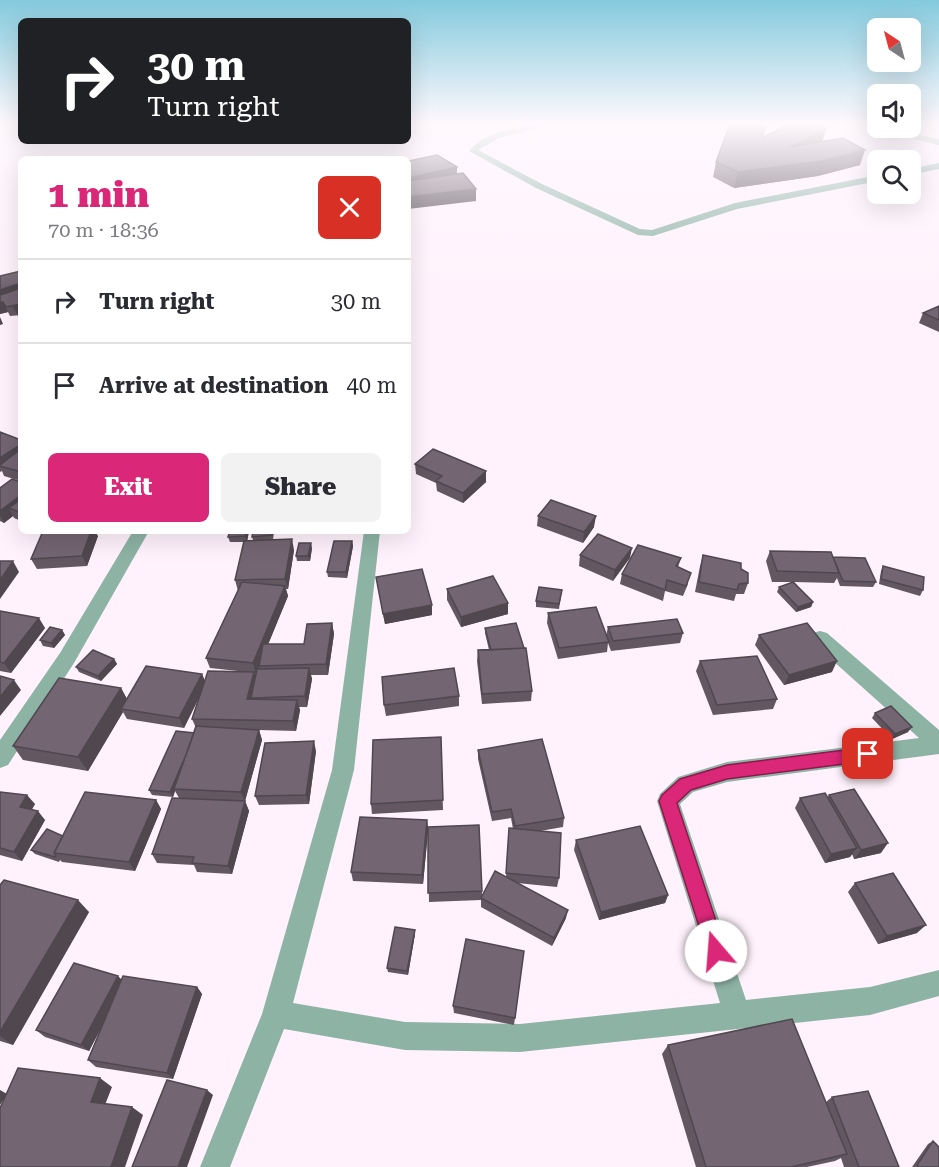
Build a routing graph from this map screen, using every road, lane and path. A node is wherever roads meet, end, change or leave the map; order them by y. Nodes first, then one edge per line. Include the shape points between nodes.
1 (525, 178) edge
2 (867, 180) edge
3 (139, 534) edge
4 (372, 534) edge
5 (820, 638) edge
6 (939, 744) edge
7 (0, 758) edge
8 (939, 983) edge
9 (276, 1014) junction
10 (737, 1015) junction
11 (215, 1167) edge

1 - 2 street via 638,232 653,233 735,206
3 - 7 street via 67,658
4 - 9 street via 343,770
5 - 6 street
6 - 10 street via 727,772 686,784 668,801
8 - 10 street via 870,1001
9 - 10 street via 405,1036 520,1038
9 - 11 street

